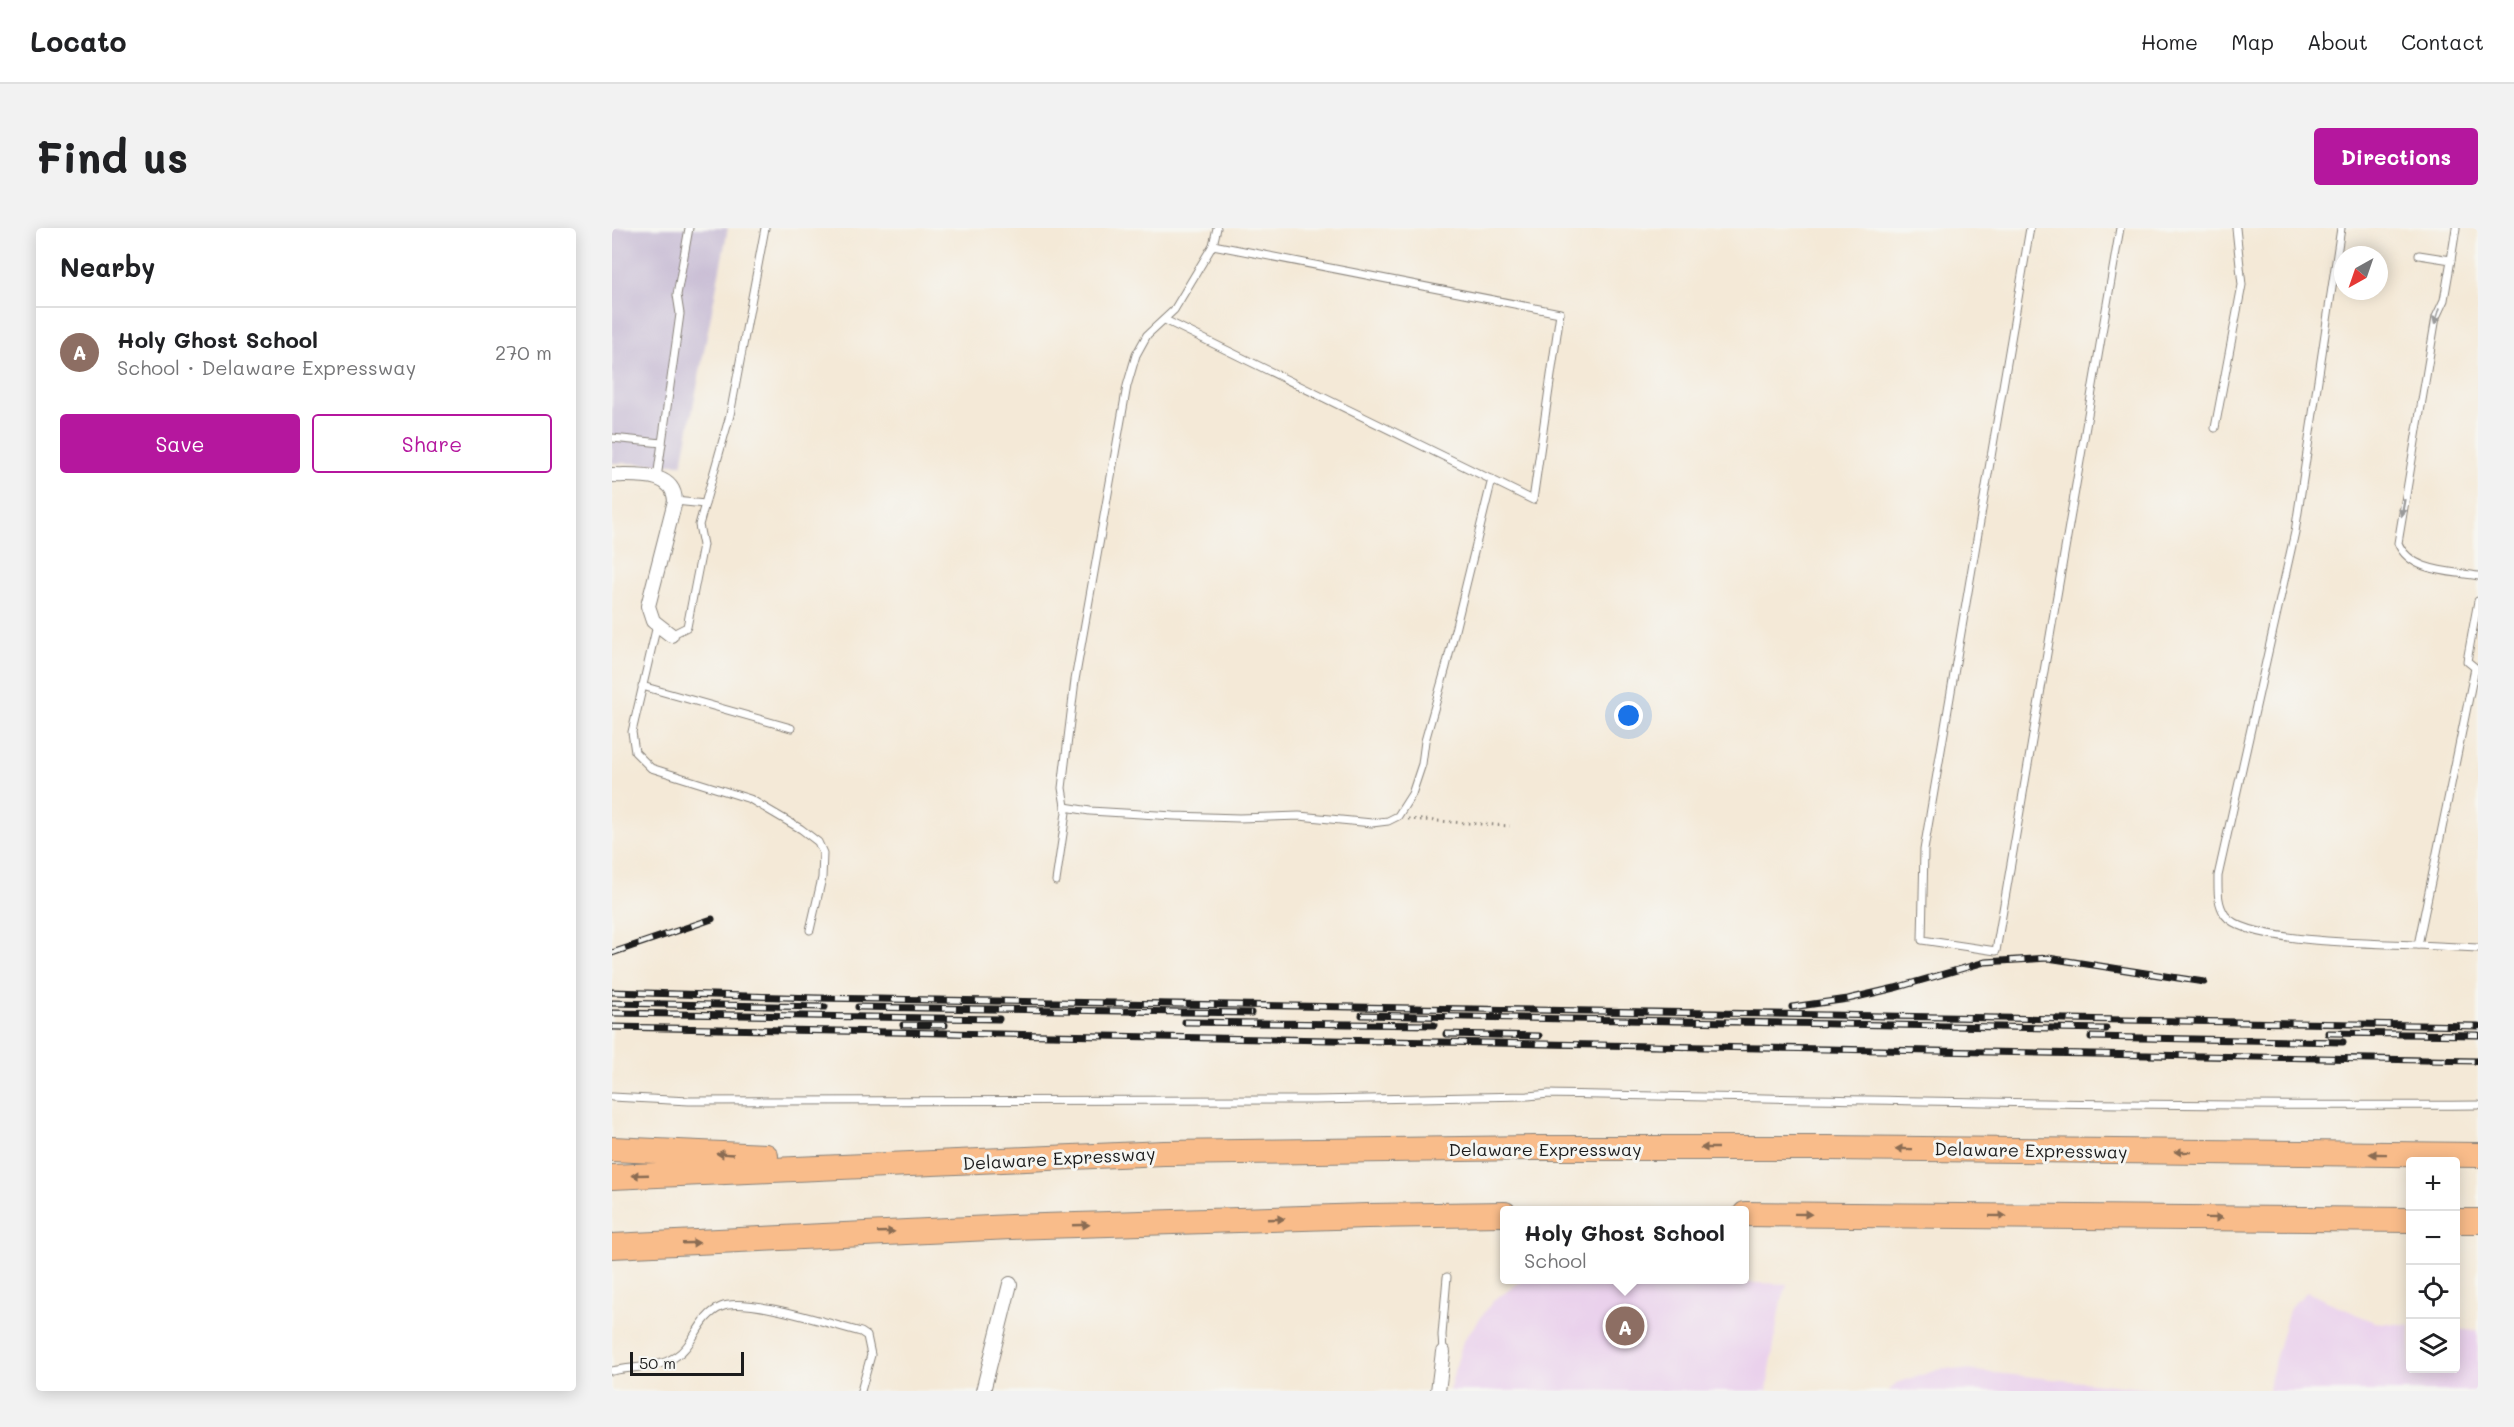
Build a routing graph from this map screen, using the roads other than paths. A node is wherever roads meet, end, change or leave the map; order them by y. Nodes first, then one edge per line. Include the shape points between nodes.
1 (689, 228) edge
2 (765, 228) edge
3 (1217, 228) edge
4 (2030, 228) edge
5 (2120, 228) edge
6 (2236, 228) edge
7 (2341, 228) edge
8 (2456, 228) edge
9 (1213, 245) junction
10 (2419, 255) dead end
11 (2451, 260) junction
12 (1165, 320) junction
13 (2215, 428) dead end
14 (612, 438) edge
15 (663, 443) junction
16 (612, 476) edge
17 (657, 478) junction
18 (1492, 479) junction
19 (675, 501) junction
20 (705, 504) junction
21 (2478, 576) edge
22 (2478, 601) edge
23 (657, 625) junction
24 (671, 635) joint
25 (2477, 669) edge
26 (642, 686) junction
27 (791, 728) dead end
28 (1065, 807) junction
29 (1056, 881) dead end
30 (810, 930) dead end
31 (2418, 945) junction
32 (2478, 948) edge
33 (612, 1096) edge
34 (2478, 1105) edge
35 (612, 1149) edge
36 (2478, 1155) edge
37 (846, 1167) junction
38 (612, 1176) edge
39 (1500, 1214) edge
40 (1749, 1214) edge
41 (2406, 1220) edge
42 (2460, 1221) edge
43 (2478, 1221) edge
44 (612, 1246) edge
45 (645, 1246) junction
46 (612, 1256) edge
47 (1447, 1277) dead end
48 (1010, 1284) dead end
49 (1443, 1352) joint
50 (612, 1371) edge
51 (861, 1391) edge
52 (983, 1391) edge
53 (1438, 1391) edge

1 - 15 lane via 677,295 680,314
2 - 20 lane via 730,416
3 - 9 lane
4 - 5 lane via 1924,850 1922,940 1996,951
6 - 13 lane via 2242,285
7 - 31 lane via 2295,532 2218,876 2218,900 2226,917 2245,929 2334,942
8 - 11 lane
9 - 12 lane
9 - 18 lane via 1560,313 1533,500
10 - 11 lane
11 -> 21 lane via 2444,300 2436,317 2397,543 2402,553 2417,565
12 - 18 lane
12 - 28 lane via 1147,335 1127,386 1075,680 1062,788
14 - 15 lane
15 - 17 lane
16 - 17 street
17 - 19 street via 671,486
18 - 28 lane via 1422,764 1412,794 1398,816 1372,823 1299,816 1174,816
19 - 20 lane
19 - 23 street via 649,600 649,615
20 - 24 lane via 699,525 703,545 687,627
22 - 25 lane via 2467,661
23 - 24 street
23 - 26 lane
25 - 31 lane
26 - 27 lane
26 - 30 lane via 632,732 635,752 643,761 669,775 750,799 818,842 823,853 822,878
28 - 29 lane
31 - 32 lane
33 - 34 lane via 688,1101 1314,1100 1550,1094 2217,1106
37 -> 35 highway via 771,1156
36 -> 37 highway, Delaware Expressway via 1535,1148 1164,1153
37 -> 38 highway, Delaware Expressway
45 -> 39 highway via 1021,1227
40 -> 41 highway
42 - 43 highway
44 - 45 highway
45 - 46 highway
47 - 49 lane
48 - 52 street
49 - 53 street
50 - 51 lane via 671,1359 684,1350 710,1315 720,1307 738,1304 867,1336 872,1355

